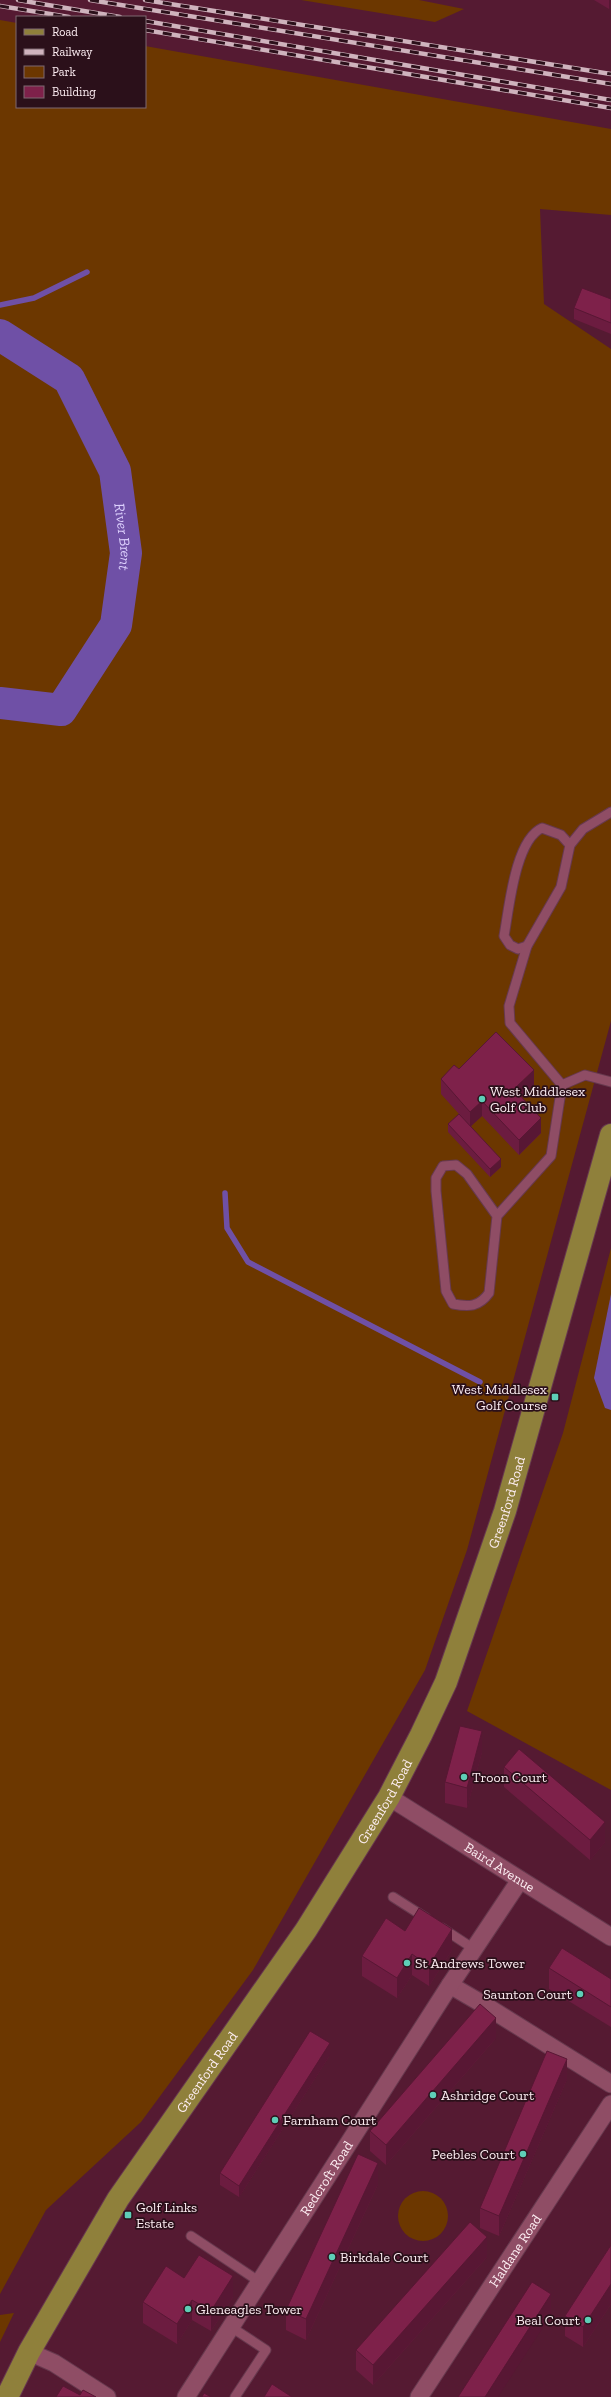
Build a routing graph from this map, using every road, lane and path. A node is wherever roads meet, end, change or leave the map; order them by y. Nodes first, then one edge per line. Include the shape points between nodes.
1 (611, 812) edge
2 (570, 845) junction
3 (527, 946) junction
4 (611, 1082) edge
5 (562, 1085) junction
6 (611, 1135) edge
7 (497, 1216) junction
8 (389, 1797) junction
9 (520, 1880) junction
10 (393, 1897) dead end
11 (611, 1938) edge
12 (474, 1949) junction
13 (450, 1985) junction
14 (611, 2084) edge
15 (611, 2104) edge
16 (191, 2236) dead end
17 (260, 2282) junction
18 (231, 2327) junction
19 (29, 2352) junction
20 (7, 2397) edge
21 (107, 2397) edge
22 (186, 2397) edge
23 (235, 2397) edge
24 (419, 2397) edge

1 - 2 lane via 584,829
2 - 3 lane via 562,887
2 - 3 lane via 561,835 542,828 531,837 517,867 504,936 510,945 518,949
3 - 5 lane via 509,1006 510,1023
4 - 5 lane via 585,1076
5 - 7 lane via 551,1156
6 - 8 main road, Greenford Road via 505,1511 446,1682
7 - 7 lane via 489,1294 482,1302 469,1307 454,1304 446,1291 436,1191 436,1178 443,1166 456,1165 467,1174
8 - 9 street, Baird Avenue
8 - 19 main road, Greenford Road via 306,1930 118,2199
9 - 11 street, Baird Avenue
9 - 12 street, Redcroft Road
10 - 12 lane
12 - 13 street, Redcroft Road
13 - 14 street
13 - 17 street, Redcroft Road
15 - 24 street, Haldane Road
16 - 17 lane
17 - 18 street, Redcroft Road
18 - 22 street, Redcroft Road
18 - 23 lane via 266,2350
19 - 20 main road, Greenford Road
19 - 21 street via 54,2363

